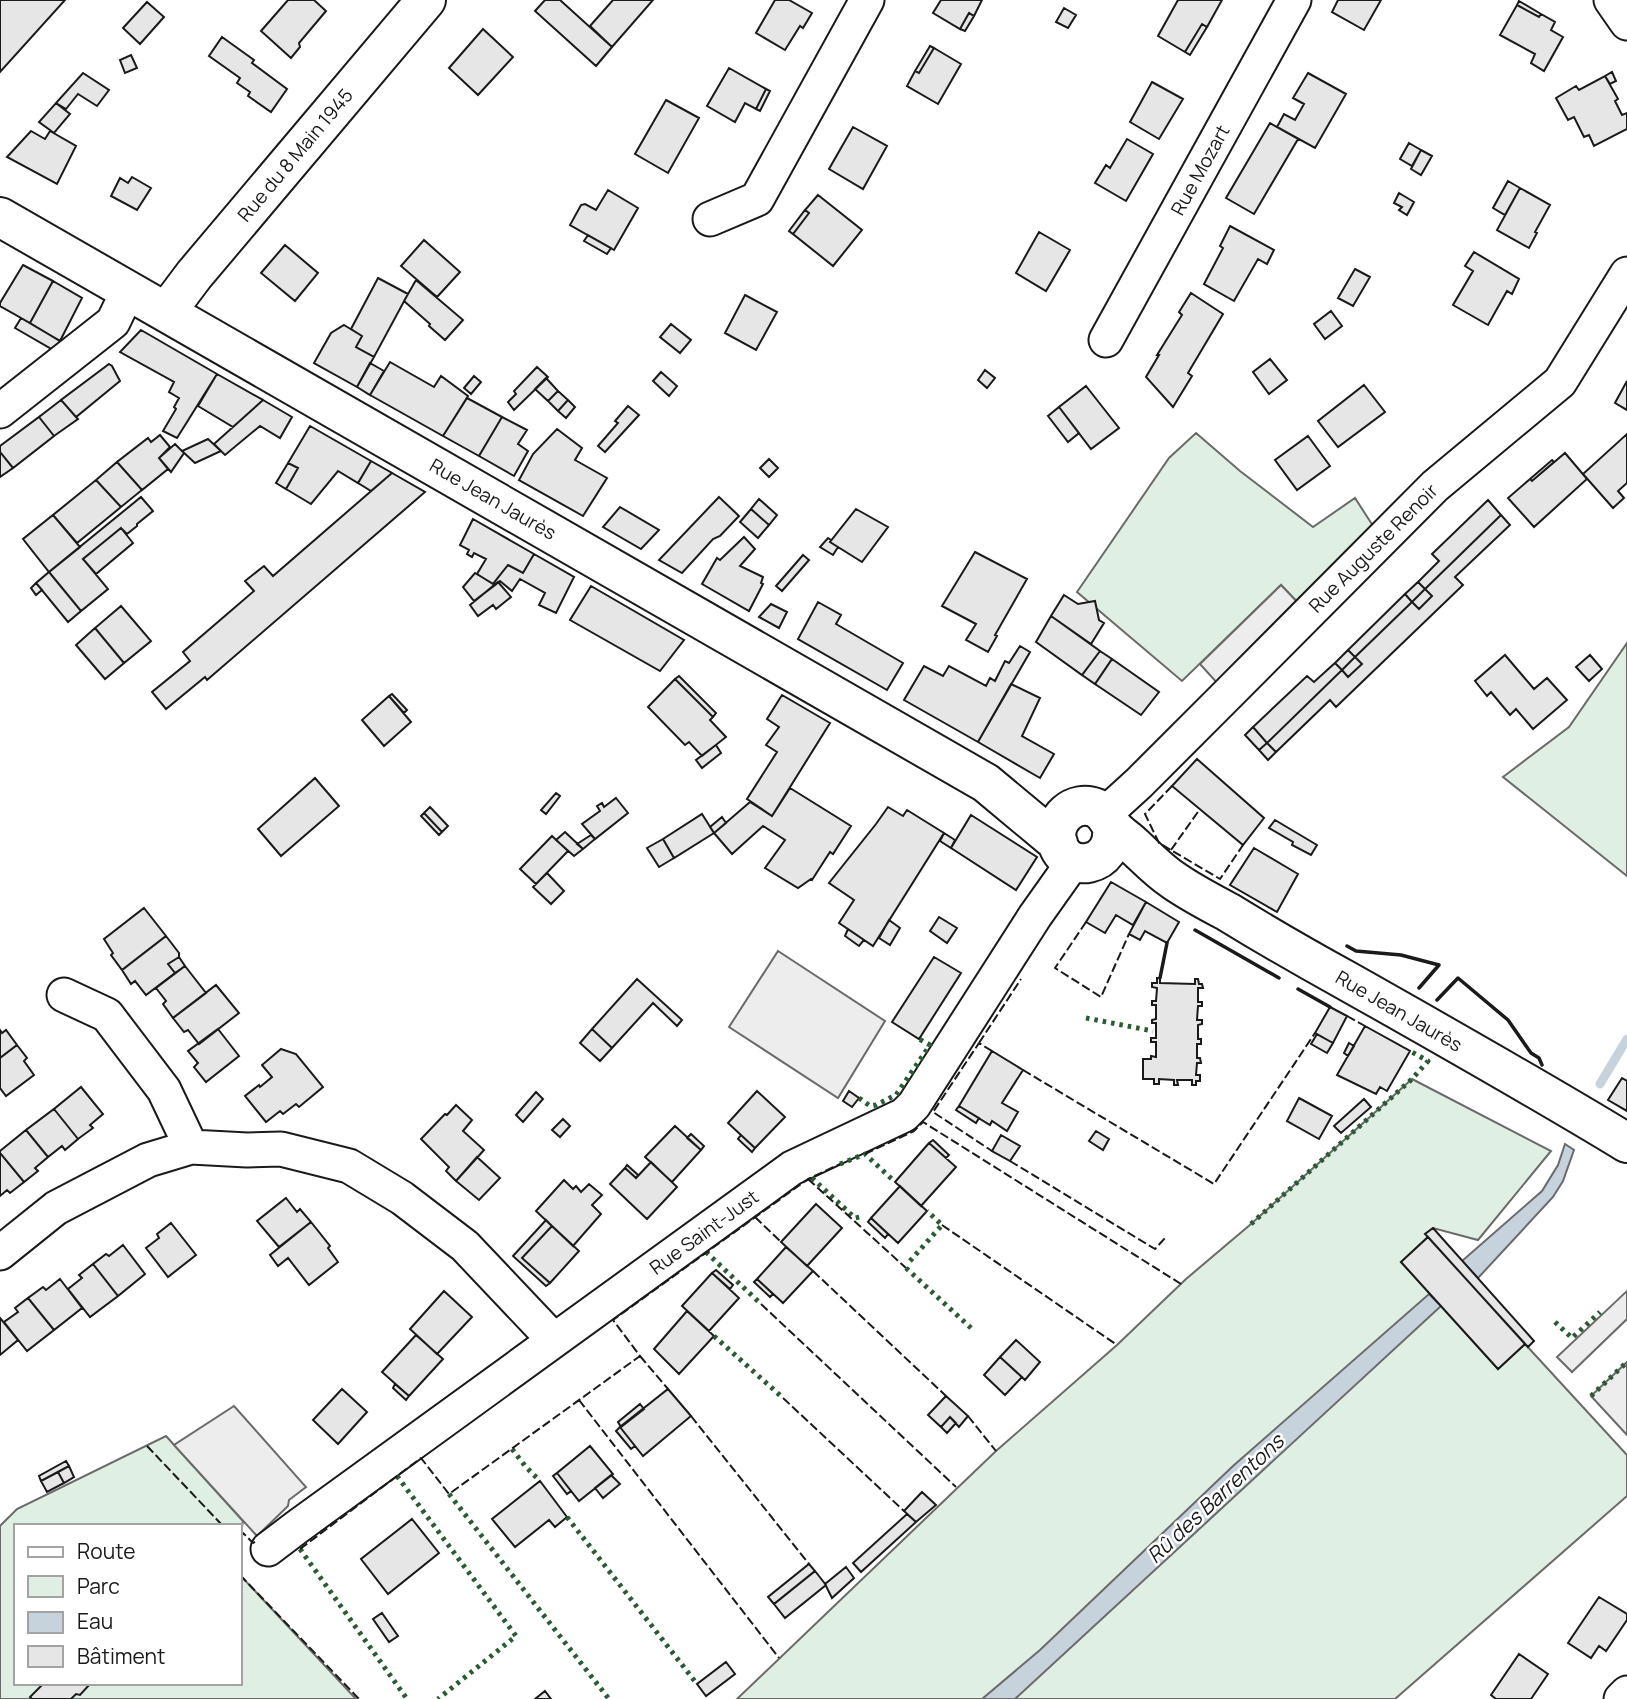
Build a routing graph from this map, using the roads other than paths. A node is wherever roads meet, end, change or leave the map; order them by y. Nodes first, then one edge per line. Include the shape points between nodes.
1 (426, 0) edge
2 (867, 0) edge
3 (1294, 0) edge
4 (1611, 0) edge
5 (1627, 23) edge
6 (0, 217) edge
7 (710, 219) dead end
8 (1627, 274) edge
9 (128, 291) junction
10 (167, 312) junction
11 (1106, 340) dead end
12 (0, 411) edge
13 (1087, 835) junction
14 (64, 995) dead end
15 (1627, 1143) edge
16 (191, 1147) junction
17 (0, 1253) edge
18 (554, 1340) junction
19 (268, 1549) dead end
20 (1627, 1693) edge
21 (1621, 1699) edge

1 - 10 main road, Rue du 8 Main 1945
2 - 7 street via 757,199
3 - 11 street, Rue Mozart
4 - 5 street
6 - 9 main road, Rue Jean Jaurès
8 - 13 street, Rue Auguste Renoir via 1560,382 1435,486
9 - 10 main road, Rue Jean Jaurès
9 - 12 street via 113,322
10 - 13 main road, Rue Jean Jaurès via 986,783
13 - 15 main road, Rue Jean Jaurès
13 - 18 street, Rue Saint-Just via 904,1115 792,1168
14 - 16 street via 107,1015 164,1090
16 - 17 street via 148,1160 56,1208
16 - 18 street via 281,1149 349,1167 402,1198 465,1246
18 - 19 street, Rue Saint-Just
20 - 21 street

